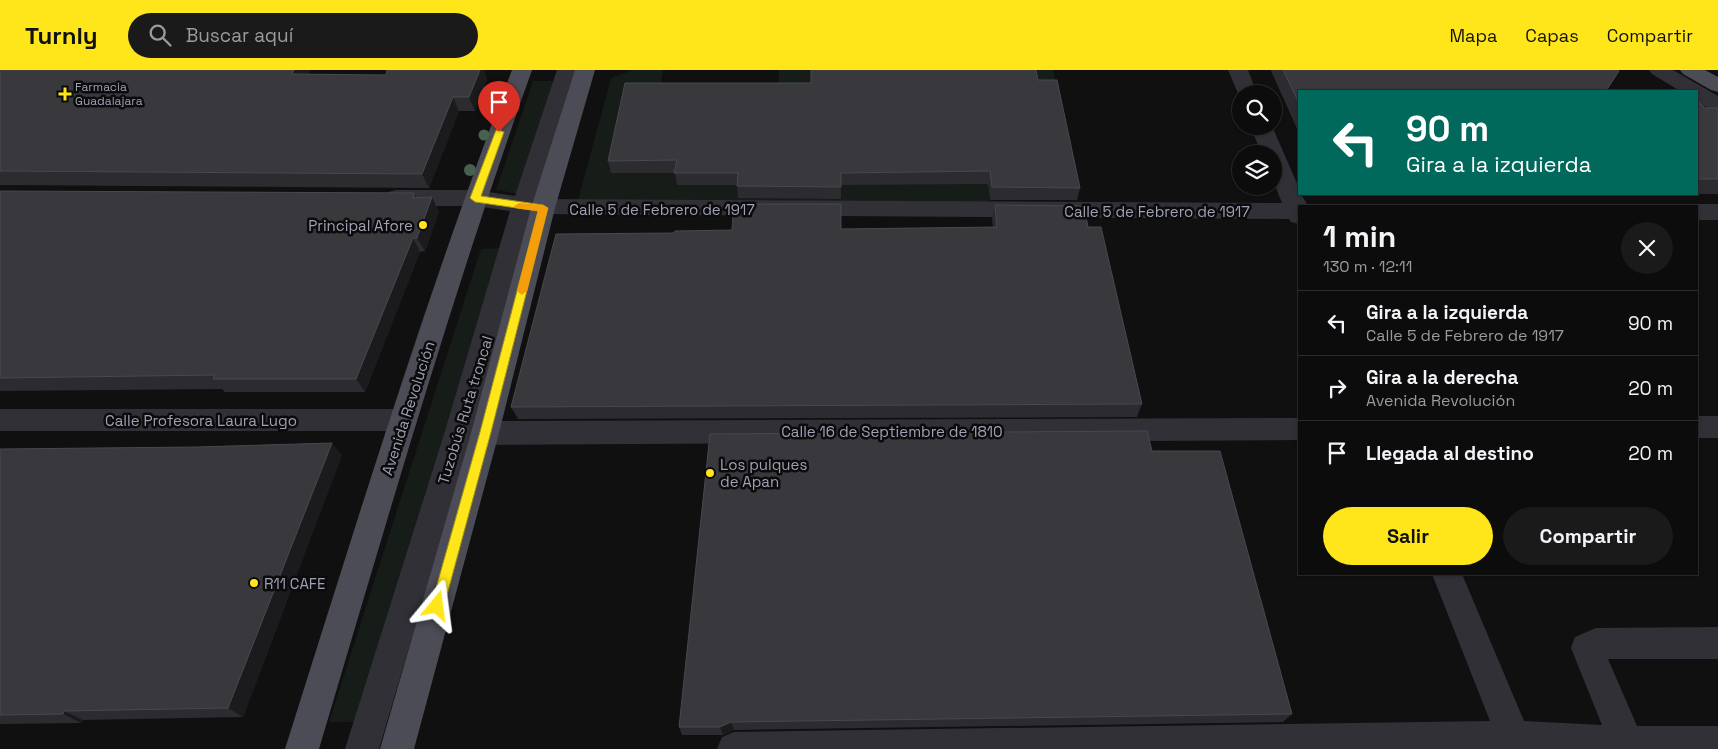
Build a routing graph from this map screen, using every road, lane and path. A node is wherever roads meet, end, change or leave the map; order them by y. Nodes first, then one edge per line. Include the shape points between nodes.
1 (522, 70) edge
2 (567, 70) edge
3 (585, 70) edge
4 (1238, 70) edge
5 (1659, 70) edge
6 (1690, 70) edge
7 (1244, 85) edge
8 (1718, 86) edge
9 (1692, 90) edge
10 (1698, 94) edge
11 (1718, 105) edge
12 (1282, 176) edge
13 (376, 198) edge
14 (475, 198) junction
15 (533, 208) junction
16 (1698, 212) edge
17 (1718, 212) edge
18 (1298, 213) edge
19 (0, 420) edge
20 (403, 420) junction
21 (1698, 427) edge
22 (1718, 427) edge
23 (1298, 429) edge
24 (485, 432) junction
25 (1447, 575) edge
26 (1718, 642) edge
27 (1627, 743) junction
28 (1718, 743) edge
29 (1516, 744) edge
30 (302, 749) edge
31 (362, 749) edge
32 (398, 749) edge
33 (734, 749) edge

1 - 14 main road, Avenida Revolución
2 - 15 street, Tuzobús Ruta troncal
3 - 15 main road
4 - 7 street
5 - 9 street
6 - 8 main road
10 - 11 street
12 - 18 street
13 - 14 street, Calle 5 de Febrero de 1917
14 - 15 street, Calle 5 de Febrero de 1917
14 - 20 main road, Avenida Revolución
15 - 18 street, Calle 5 de Febrero de 1917
15 - 24 main road
15 - 31 street, Tuzobús Ruta troncal via 511,253
16 - 17 street
19 - 20 street, Calle Profesora Laura Lugo
20 - 30 main road, Avenida Revolución
21 - 22 street
23 - 24 street, Calle 16 de Septiembre de 1810
24 - 32 main road
25 - 29 street
26 - 27 street via 1596,644 1587,648
27 - 28 street
27 - 29 street
29 - 33 street

